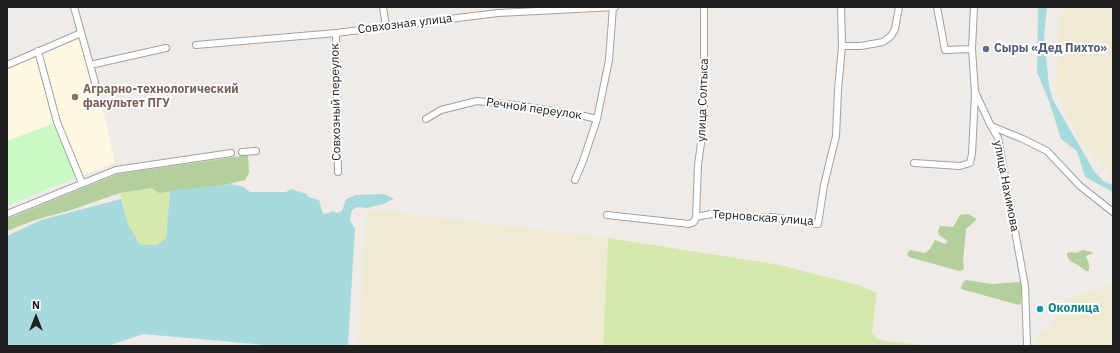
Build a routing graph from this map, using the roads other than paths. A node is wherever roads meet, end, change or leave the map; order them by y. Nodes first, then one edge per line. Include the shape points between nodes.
1 (74, 7) edge
2 (384, 7) edge
3 (614, 7) edge
4 (704, 7) edge
5 (841, 7) edge
6 (899, 7) edge
7 (937, 7) edge
8 (974, 7) edge
9 (386, 26) junction
10 (81, 33) junction
11 (336, 33) junction
12 (196, 45) dead end
13 (842, 46) junction
14 (166, 48) dead end
15 (972, 49) junction
16 (38, 51) junction
17 (7, 64) edge
18 (90, 65) junction
19 (96, 86) dead end
20 (975, 92) junction
21 (426, 119) dead end
22 (597, 119) junction
23 (990, 126) junction
24 (256, 151) dead end
25 (242, 152) dead end
26 (231, 153) dead end
27 (914, 163) dead end
28 (338, 172) dead end
29 (575, 180) dead end
30 (82, 183) junction
31 (1113, 212) edge
32 (7, 214) edge
33 (607, 215) dead end
34 (696, 216) junction
35 (1026, 344) dead end

1 - 10 street
2 - 9 street
3 - 9 street, Совхозная улица via 498,13
3 - 22 street, Речной переулок via 608,60
4 - 34 street, улица Солтыса via 704,121 698,165
5 - 13 street, Терновская улица
6 - 13 street via 895,29 883,42
7 - 15 street via 945,50
8 - 15 street, улица Нахимова
9 - 11 street, Совхозная улица
10 - 16 street
10 - 18 street
11 - 12 street, Совхозная улица
11 - 28 street, Совхозный переулок
13 - 34 street, Терновская улица via 836,136 818,224 772,217 711,214
14 - 18 street
15 - 20 street, улица Нахимова
16 - 17 street
16 - 30 street via 57,122
18 - 19 street
20 - 23 street, улица Нахимова
20 - 27 street via 970,163 960,166
21 - 22 street, Речной переулок via 441,110 476,101
22 - 29 street, Речной переулок
23 - 31 street via 1047,151 1080,186
23 - 35 street, улица Нахимова via 998,138 1025,286
24 - 25 street
26 - 30 street via 116,170
30 - 32 street
33 - 34 street, Терновская улица via 689,224 694,222

